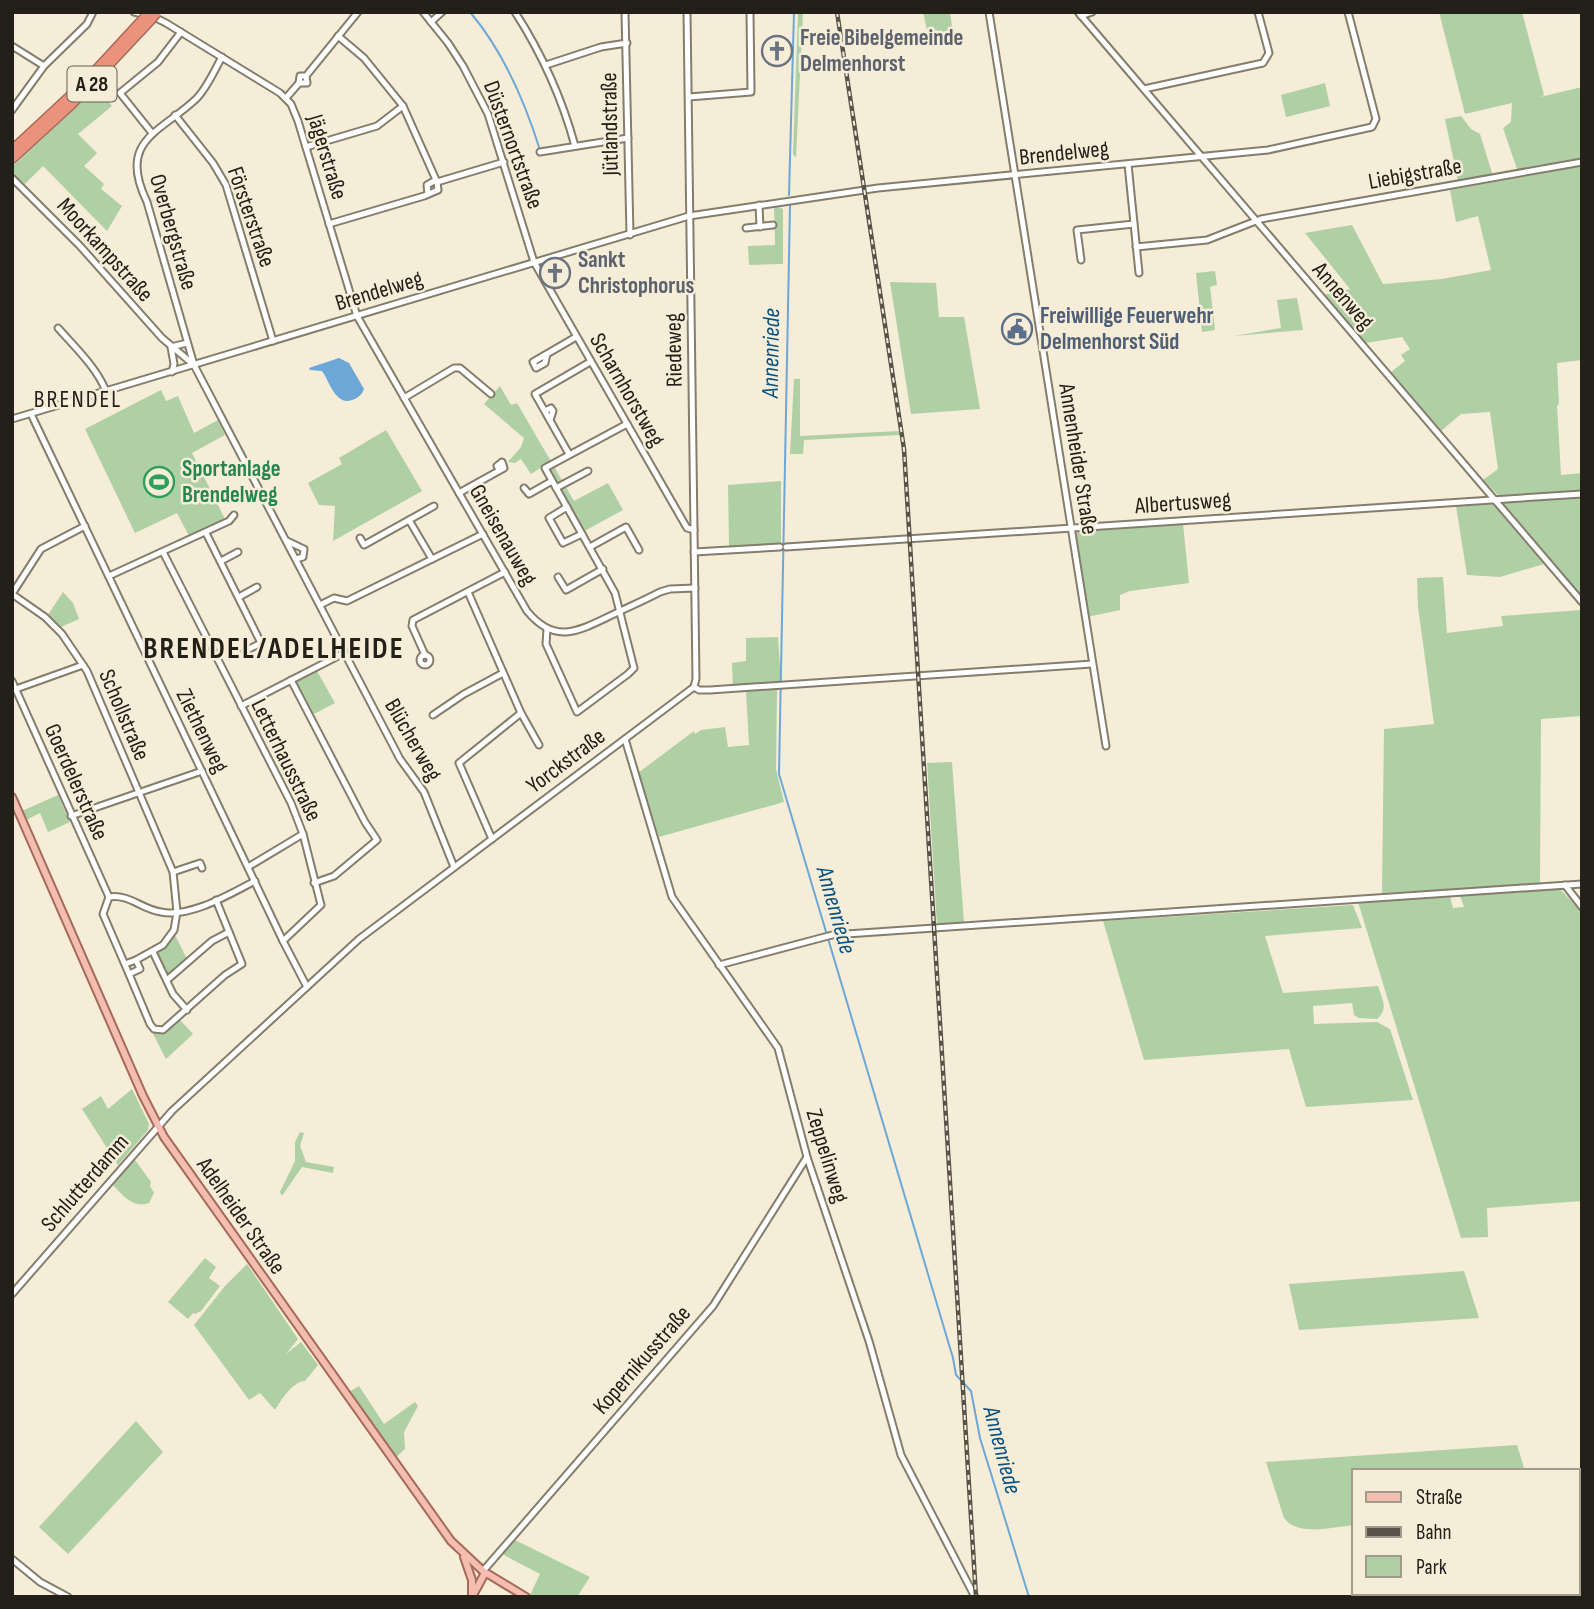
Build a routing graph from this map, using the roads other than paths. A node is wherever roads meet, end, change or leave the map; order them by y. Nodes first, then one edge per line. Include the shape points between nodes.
1 (93, 12) edge
2 (135, 12) edge
3 (358, 12) edge
4 (423, 12) edge
5 (442, 12) edge
6 (515, 12) edge
7 (625, 12) edge
8 (687, 12) edge
9 (750, 12) edge
10 (989, 12) edge
11 (1092, 12) edge
12 (1258, 12) edge
13 (1348, 12) edge
14 (1080, 14) edge
15 (151, 15) edge
16 (431, 22) junction
17 (181, 32) junction
18 (338, 36) junction
19 (626, 43) junction
20 (12, 46) edge
21 (222, 57) junction
22 (546, 65) junction
23 (44, 66) junction
24 (1144, 89) junction
25 (689, 97) junction
26 (286, 98) junction
27 (403, 106) junction
28 (12, 110) edge
29 (175, 115) junction
30 (152, 132) junction
31 (628, 138) junction
32 (575, 146) junction
33 (306, 147) junction
34 (12, 150) edge
35 (540, 152) dead end
36 (1201, 158) junction
37 (12, 159) edge
38 (504, 162) junction
39 (1582, 162) edge
40 (1128, 164) junction
41 (1014, 176) junction
42 (12, 178) edge
43 (436, 181) junction
44 (428, 194) junction
45 (758, 205) junction
46 (690, 216) junction
47 (1255, 220) junction
48 (329, 224) junction
49 (1134, 224) junction
50 (773, 225) dead end
51 (760, 227) junction
52 (746, 228) dead end
53 (630, 235) junction
54 (1136, 247) junction
55 (1082, 260) dead end
56 (534, 262) junction
57 (1139, 273) dead end
58 (357, 316) junction
59 (58, 328) dead end
60 (576, 337) junction
61 (273, 341) junction
62 (187, 343) junction
63 (171, 347) junction
64 (547, 354) dead end
65 (590, 362) junction
66 (194, 366) junction
67 (172, 372) junction
68 (106, 391) junction
69 (491, 394) dead end
70 (404, 398) junction
71 (32, 414) junction
72 (12, 419) edge
73 (627, 424) junction
74 (569, 454) junction
75 (499, 469) dead end
76 (588, 471) dead end
77 (552, 481) junction
78 (524, 488) dead end
79 (556, 488) junction
80 (459, 493) junction
81 (1582, 494) edge
82 (1495, 500) junction
83 (434, 506) dead end
84 (567, 508) junction
85 (234, 514) dead end
86 (409, 520) junction
87 (85, 526) junction
88 (1071, 528) junction
89 (694, 530) junction
90 (206, 533) junction
91 (483, 534) junction
92 (582, 534) junction
93 (360, 538) dead end
94 (286, 541) junction
95 (590, 547) junction
96 (639, 550) dead end
97 (163, 552) junction
98 (238, 552) dead end
99 (694, 552) junction
100 (296, 559) junction
101 (432, 559) junction
102 (220, 561) junction
103 (603, 569) junction
104 (505, 572) junction
105 (109, 576) junction
106 (558, 577) dead end
107 (257, 587) dead end
108 (695, 588) junction
109 (468, 592) junction
110 (13, 593) edge
111 (239, 597) junction
112 (1582, 602) edge
113 (320, 605) junction
114 (620, 612) junction
115 (548, 629) junction
116 (245, 651) dead end
117 (344, 653) junction
118 (425, 655) dead end
119 (1093, 664) junction
120 (83, 665) junction
121 (503, 673) junction
122 (291, 680) junction
123 (12, 681) edge
124 (694, 687) junction
125 (16, 689) junction
126 (571, 699) junction
127 (589, 704) junction
128 (241, 706) junction
129 (522, 713) junction
130 (433, 715) dead end
131 (625, 739) junction
132 (539, 745) dead end
133 (1106, 746) dead end
134 (202, 771) junction
135 (138, 793) junction
136 (12, 797) edge
137 (71, 816) junction
138 (303, 834) junction
139 (492, 839) junction
140 (200, 863) dead end
141 (248, 867) junction
142 (454, 867) junction
143 (173, 872) junction
144 (255, 881) junction
145 (314, 883) junction
146 (1582, 884) edge
147 (1564, 885) junction
148 (109, 897) junction
149 (216, 900) junction
150 (1582, 907) edge
151 (177, 912) junction
152 (229, 932) junction
153 (283, 941) junction
154 (153, 952) junction
155 (136, 960) junction
156 (125, 964) junction
157 (719, 965) junction
158 (129, 974) junction
159 (167, 980) junction
160 (307, 987) junction
161 (187, 1010) junction
162 (158, 1126) junction
163 (807, 1157) junction
164 (12, 1294) edge
165 (464, 1555) junction
166 (12, 1559) edge
167 (483, 1571) junction
168 (472, 1580) junction
169 (68, 1597) edge
170 (472, 1597) edge
171 (526, 1597) edge
172 (975, 1597) edge

1 - 23 street via 87,24
2 - 17 street, Jägerstraße
3 - 18 street
4 - 16 street, Düsternortstraße
5 - 16 street
6 - 22 street
7 - 19 street, Jütlandstraße
8 - 25 street, Riedeweg
9 - 25 street via 751,92
10 - 41 street, Annenheider Straße
11 - 14 street
12 - 24 street via 1269,53 1263,63
13 - 36 street, Brendelweg via 1376,119 1372,127 1268,150
14 - 24 street, Annenweg
15 - 34 highway, A 28
15 - 37 highway, A 28 via 72,104
16 - 38 street, Düsternortstraße via 463,66 488,114
17 - 21 street, Jägerstraße
17 - 30 street via 158,62 120,93
18 - 26 street
18 - 27 street via 364,58
19 - 22 street
19 - 31 street, Jütlandstraße
20 - 23 street
21 - 26 street, Jägerstraße
21 - 29 street via 197,98
22 - 32 street
23 - 28 street
24 - 36 street, Annenweg
25 - 46 street, Riedeweg
26 - 33 street, Jägerstraße
27 - 33 street via 377,126
27 - 43 street
29 - 30 street
29 - 61 street, Försterstraße via 226,186
30 - 62 street, Overbergstraße via 140,150 137,178
31 - 32 street
31 - 53 street, Jütlandstraße
32 - 35 street
33 - 48 street, Jägerstraße
36 - 40 street, Brendelweg
36 - 47 street, Annenweg
38 - 43 street
38 - 56 street, Düsternortstraße
39 - 47 street, Liebigstraße
40 - 41 street, Brendelweg
40 - 49 street
41 - 45 street, Brendelweg
41 - 88 street, Annenheider Straße
42 - 63 street, Moorkampstraße
43 - 44 street via 427,185
43 - 44 street via 438,190
44 - 48 street
45 - 46 street, Brendelweg
45 - 51 street
46 - 53 street, Brendelweg
46 - 89 street, Riedeweg
47 - 54 street, Liebigstraße via 1208,240
47 - 82 street, Annenweg
48 - 58 street, Jägerstraße
49 - 54 street
49 - 55 street via 1077,230
50 - 51 street
51 - 52 street
53 - 56 street, Brendelweg
54 - 57 street
56 - 58 street, Brendelweg
56 - 60 street, Scharnhorstweg
58 - 61 street, Brendelweg
58 - 70 street, Gneisenauweg
59 - 68 street
60 - 64 street
60 - 65 street, Scharnhorstweg
61 - 66 street, Brendelweg
62 - 63 street
62 - 66 street, Overbergstraße
63 - 66 street, Moorkampstraße
63 - 67 street
65 - 73 street, Scharnhorstweg
65 - 74 street via 535,394
66 - 67 street, Brendelweg
66 - 94 street, Blücherweg
67 - 68 street, Brendelweg
68 - 71 street, Brendelweg
69 - 70 street via 460,368 453,368
70 - 80 street, Gneisenauweg
71 - 72 street, Brendelweg
71 - 87 street, Ziethenweg
73 - 74 street
73 - 89 street, Scharnhorstweg via 687,528
74 - 77 street via 545,468
75 - 80 street
76 - 79 street
77 - 78 street via 529,494
77 - 79 street
79 - 84 street
80 - 91 street, Gneisenauweg
81 - 82 street, Albertusweg
82 - 88 street, Albertusweg
82 - 112 street, Annenweg
83 - 86 street
84 - 92 street
84 - 92 street via 549,518 559,540 567,543
85 - 90 street
86 - 93 street via 364,545
86 - 101 street
87 - 105 street, Ziethenweg
87 - 110 street via 41,550
88 - 99 street, Albertusweg
88 - 119 street, Annenheider Straße
89 - 99 street, Riedeweg
90 - 97 street
90 - 102 street
91 - 101 street
91 - 104 street, Gneisenauweg
92 - 95 street
94 - 100 street, Blücherweg
94 - 100 street, Blücherweg via 304,550 303,557
95 - 96 street via 626,527
95 - 103 street
97 - 105 street
97 - 128 street, Letterhausstraße
98 - 102 street
99 - 108 street, Riedeweg
100 - 113 street, Blücherweg
101 - 113 street via 347,601 334,598
102 - 111 street
103 - 106 street via 566,590
103 - 114 street
104 - 109 street
104 - 115 street, Gneisenauweg via 527,611
105 - 134 street, Ziethenweg
107 - 111 street
108 - 114 street via 670,589
108 - 124 street, Riedeweg
109 - 118 street via 413,621
109 - 121 street
110 - 120 street, Schollstraße via 55,627
111 - 116 street via 261,643
113 - 117 street, Blücherweg
114 - 115 street via 572,633
114 - 127 street via 634,668
115 - 126 street via 546,644
117 - 122 street
117 - 142 street, Blücherweg via 400,759 424,792
119 - 124 street via 780,686
119 - 133 street, Annenheider Straße
120 - 125 street
120 - 135 street, Schollstraße
121 - 129 street
121 - 130 street
122 - 128 street
122 - 145 street via 377,840 334,876
123 - 125 street, Goerdelerstraße
124 - 131 street, Yorckstraße
125 - 137 street, Goerdelerstraße
126 - 127 street
126 - 127 street via 577,712
128 - 138 street, Letterhausstraße
129 - 132 street
129 - 139 street via 459,763
131 - 139 street, Yorckstraße
131 - 157 street, Zeppelinweg via 672,897
134 - 135 street
134 - 141 street, Ziethenweg
135 - 137 street
135 - 143 street, Schollstraße
136 - 162 main road, Adelheider Straße
137 - 148 street, Goerdelerstraße
138 - 141 street
138 - 145 street, Letterhausstraße
139 - 142 street, Yorckstraße
140 - 143 street
141 - 144 street, Ziethenweg
142 - 160 street, Yorckstraße via 359,939
143 - 151 street, Schollstraße
144 - 149 street
144 - 153 street, Ziethenweg
145 - 153 street, Letterhausstraße via 321,905
146 - 147 street
147 - 150 street
147 - 157 street via 832,935
148 - 151 street via 124,896 163,913
148 - 156 street via 103,914
149 - 151 street
149 - 152 street
151 - 154 street via 174,930
152 - 159 street via 205,946
152 - 161 street via 242,964
153 - 160 street, Ziethenweg
154 - 155 street
154 - 159 street
155 - 156 street
155 - 158 street via 140,969
156 - 158 street
157 - 163 street, Zeppelinweg via 778,1048
158 - 161 street via 154,1029 163,1030
159 - 161 street
160 - 162 street, Yorckstraße
162 - 164 street, Schlutterdamm
162 - 165 main road, Adelheider Straße
163 - 167 street, Kopernikusstraße via 713,1306
163 - 172 street, Zeppelinweg via 869,1341 901,1455
165 - 167 main road, Adelheider Straße
165 - 168 main road
166 - 169 street
167 - 168 main road
167 - 170 main road
167 - 171 main road, Adelheider Straße
168 - 170 main road

